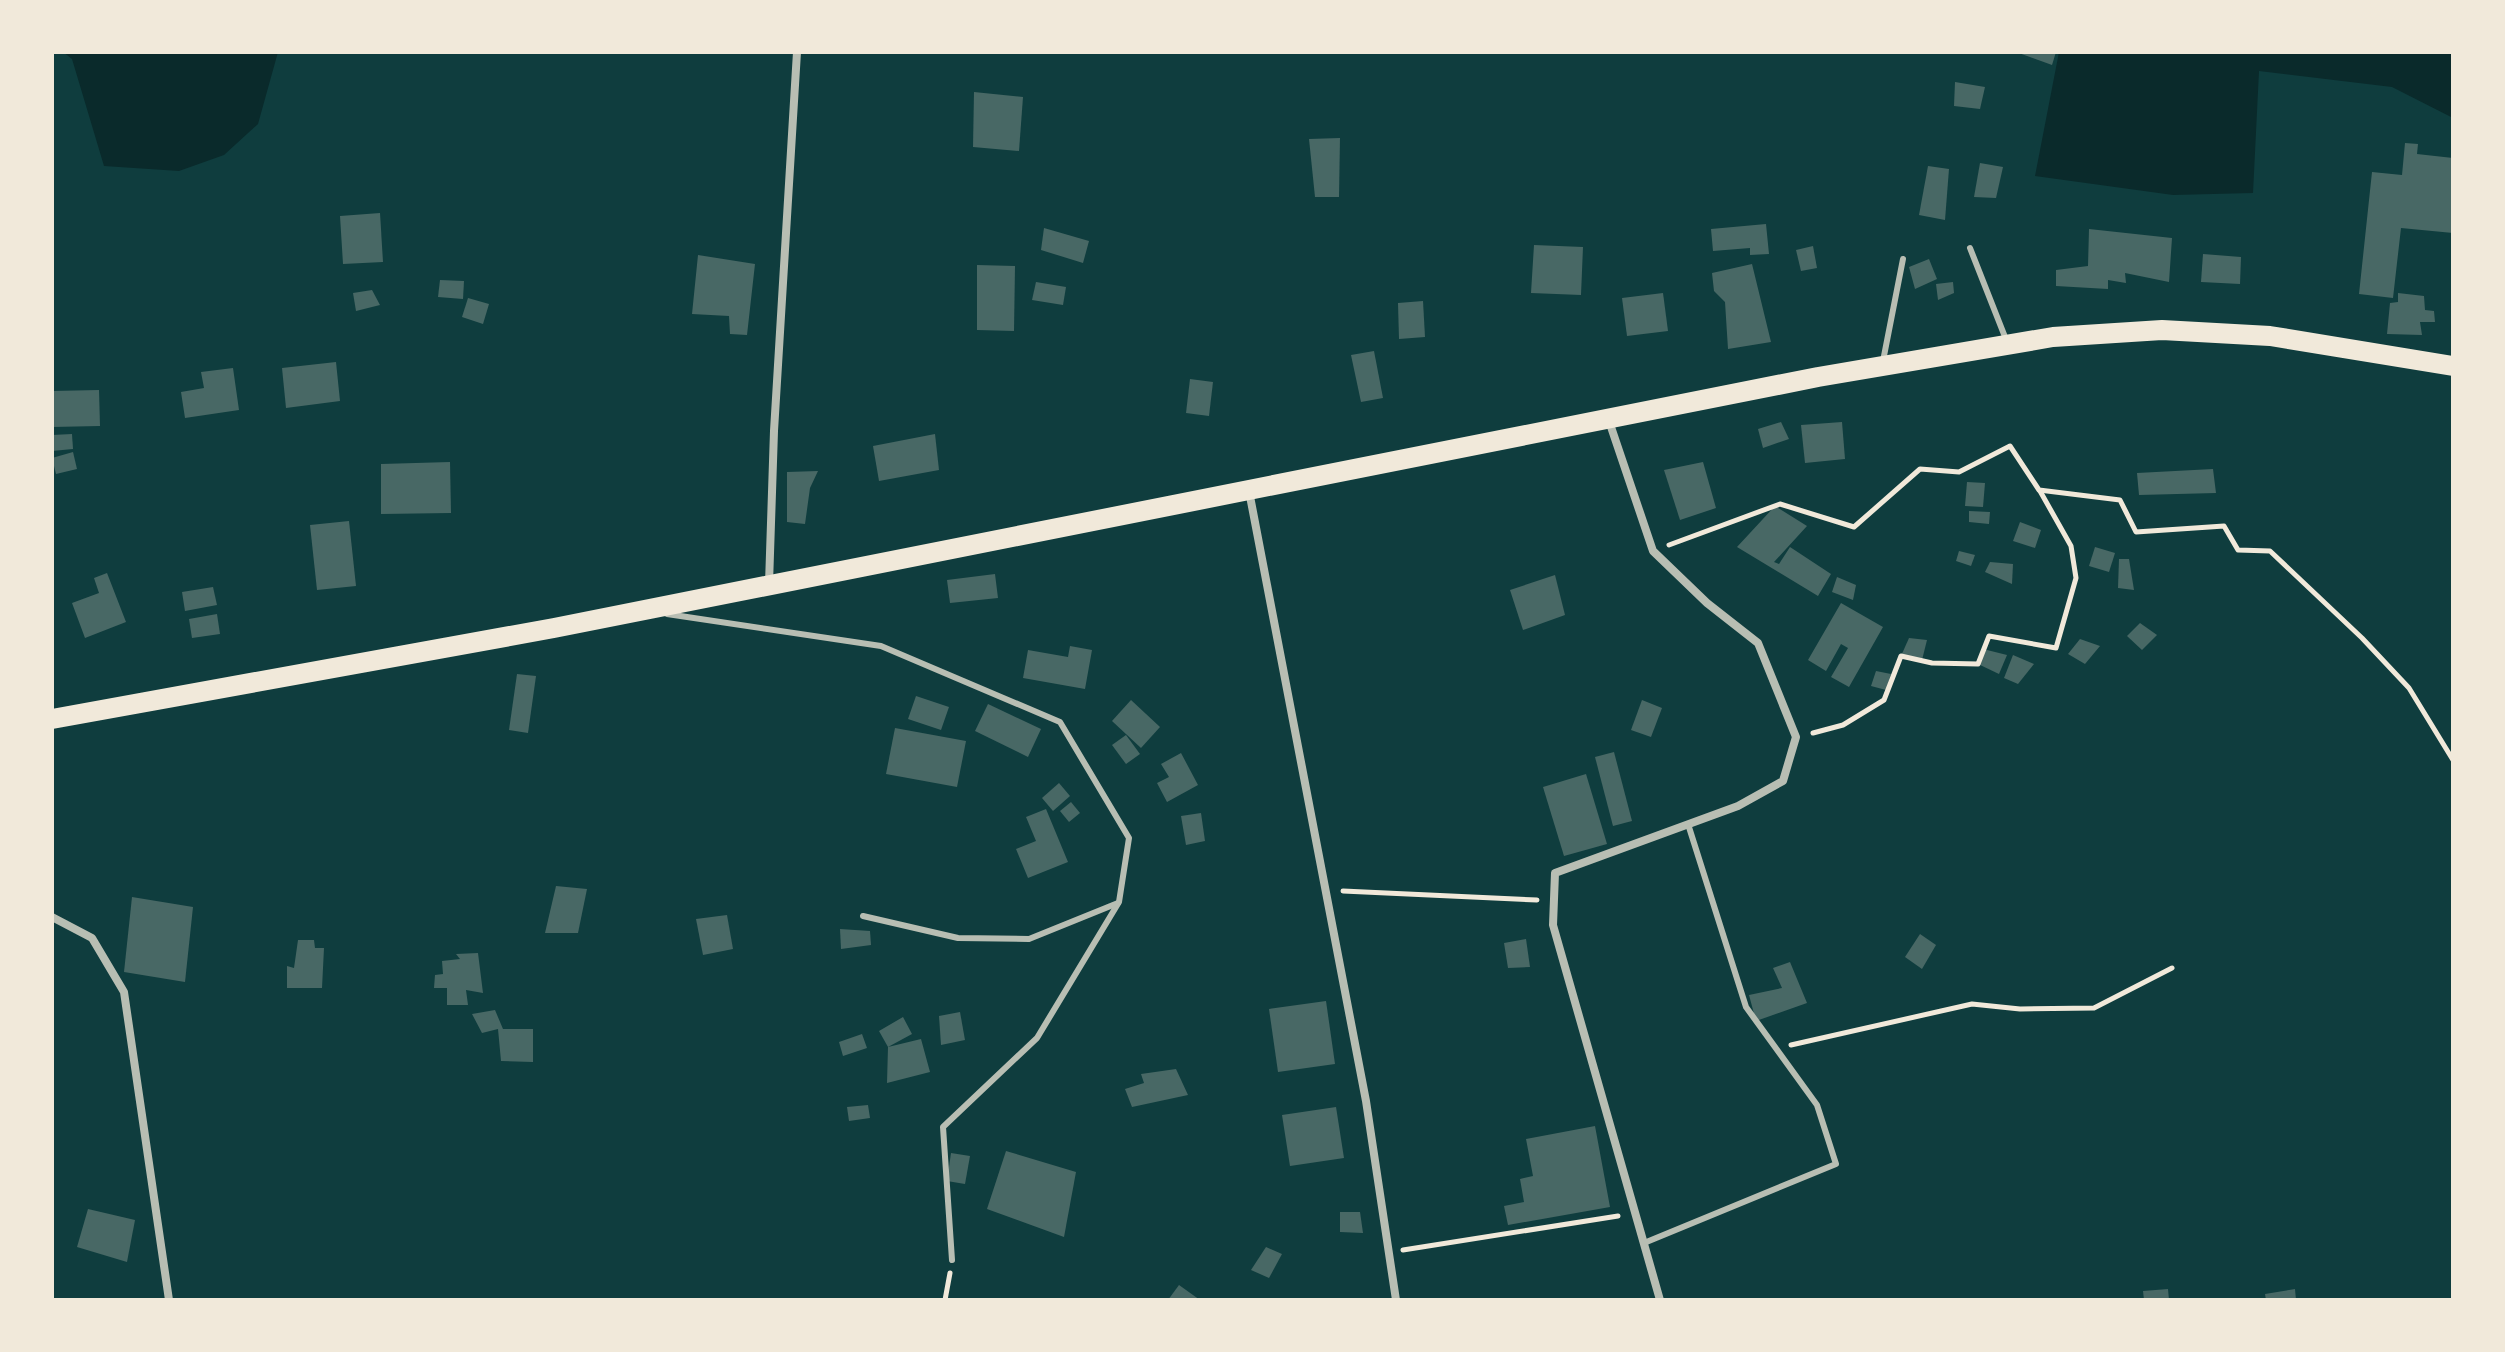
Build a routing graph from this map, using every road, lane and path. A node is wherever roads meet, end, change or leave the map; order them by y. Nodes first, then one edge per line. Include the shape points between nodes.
1 (797, 52) edge
2 (1970, 248) dead end
3 (1903, 259) dead end
4 (2008, 345) junction
5 (1882, 366) junction
6 (2453, 366) edge
7 (1609, 421) junction
8 (2039, 490) junction
9 (1248, 491) junction
10 (1653, 551) junction
11 (769, 585) junction
12 (644, 610) junction
13 (52, 719) edge
14 (1796, 737) junction
15 (2453, 760) edge
16 (1688, 824) junction
17 (1326, 890) junction
18 (1554, 901) junction
19 (1119, 902) junction
20 (863, 916) dead end
21 (52, 917) edge
22 (2172, 968) dead end
23 (1776, 1048) junction
24 (1635, 1213) junction
25 (1644, 1243) junction
26 (1389, 1252) junction
27 (952, 1260) joint
28 (169, 1300) edge
29 (945, 1300) edge
30 (1396, 1300) edge
31 (1660, 1300) edge

1 - 11 street
2 - 4 lane
3 - 5 lane
4 - 5 main road
4 - 6 main road via 2162,330 2270,336
5 - 7 main road
7 - 9 main road
7 - 10 street
8 - 10 path via 2010,446 1959,472 1920,469 1854,527 1780,504
8 - 14 path via 2071,546 2076,578 2056,648 1989,636 1978,664 1901,656 1884,700 1843,725
8 - 15 path via 2120,500 2136,532 2224,526 2238,550 2270,551 2409,688
9 - 11 main road
9 - 17 street
10 - 14 street via 1758,643
11 - 12 main road
12 - 13 main road
12 - 19 lane via 881,646 1060,722 1129,838
14 - 16 street via 1783,781 1738,806
16 - 18 street via 1555,873
16 - 23 lane via 1746,1007
17 - 18 path
17 - 26 street
18 - 24 street via 1553,925
19 - 20 lane via 1029,939 958,938
19 - 27 lane via 1037,1038 943,1127
21 - 28 street via 92,938 124,992
22 - 23 path via 2094,1008 1972,1004
23 - 25 lane via 1817,1105 1836,1164
24 - 25 street
24 - 26 path
25 - 31 street
26 - 30 street
27 - 29 path

